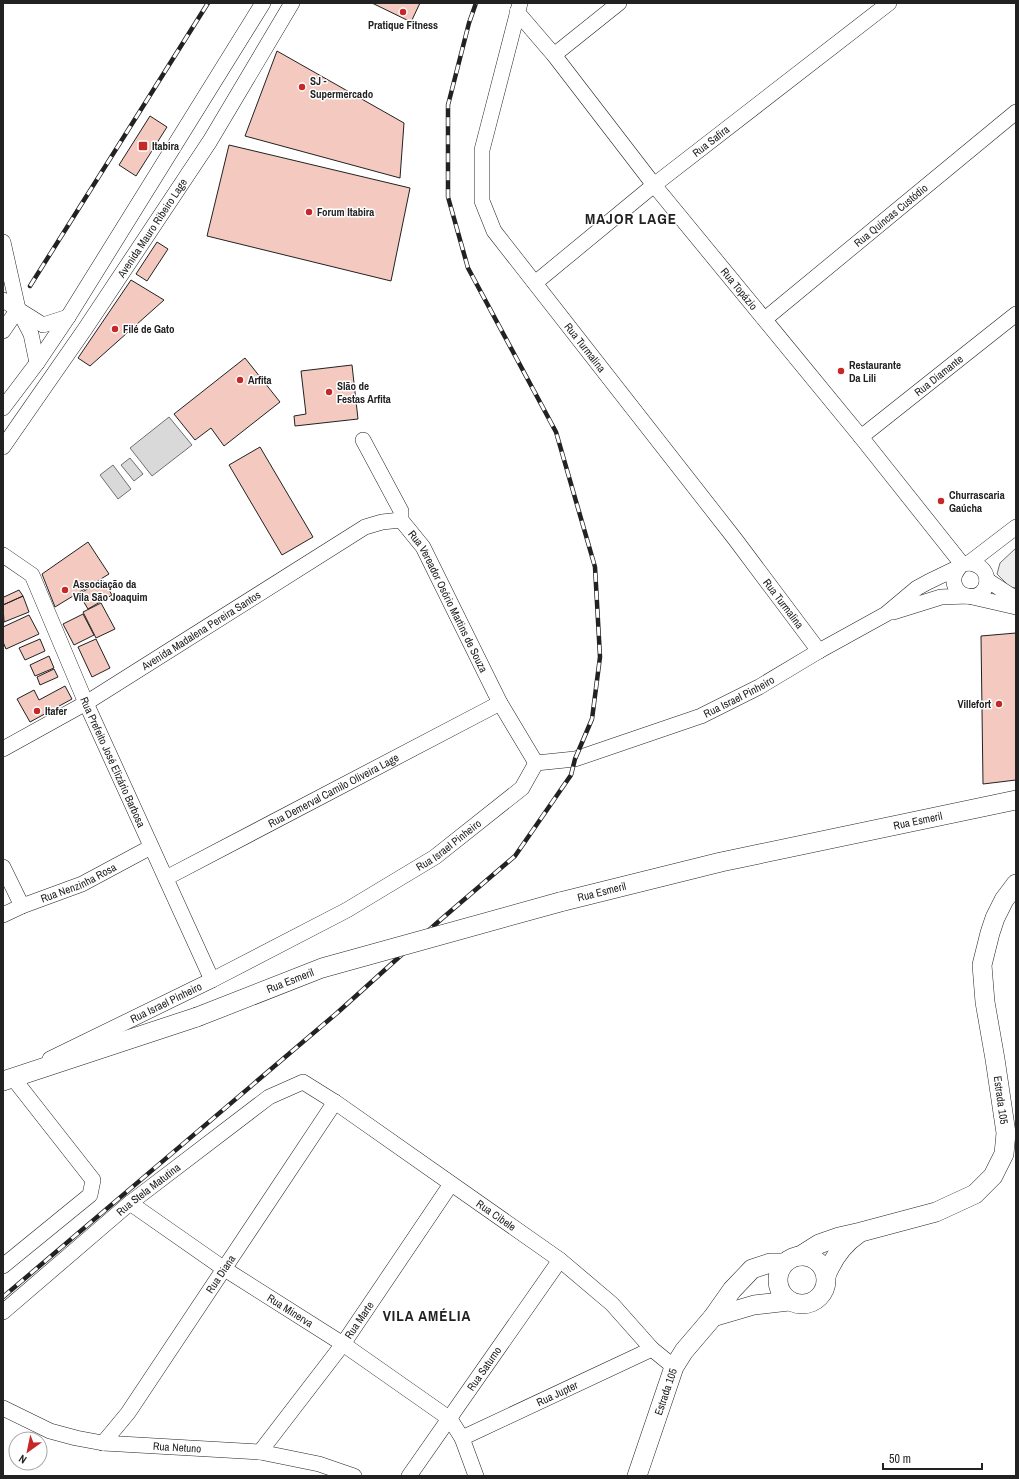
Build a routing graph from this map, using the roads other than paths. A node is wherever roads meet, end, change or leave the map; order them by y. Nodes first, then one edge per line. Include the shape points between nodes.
1 (263, 3) edge
2 (292, 3) edge
3 (619, 3) edge
4 (889, 3) edge
5 (517, 11) edge
6 (554, 55) junction
7 (1016, 112) edge
8 (654, 185) junction
9 (3, 242) edge
10 (535, 283) junction
11 (3, 300) edge
12 (18, 309) junction
13 (1016, 314) edge
14 (68, 317) junction
15 (765, 319) junction
16 (3, 331) edge
17 (37, 363) junction
18 (3, 408) edge
19 (862, 437) junction
20 (363, 440) dead end
21 (3, 447) edge
22 (401, 520) junction
23 (1012, 531) edge
24 (3, 555) edge
25 (963, 565) junction
26 (987, 578) junction
27 (968, 596) junction
28 (1016, 599) edge
29 (1016, 607) edge
30 (886, 614) junction
31 (819, 651) junction
32 (86, 703) junction
33 (500, 703) junction
34 (3, 749) edge
35 (536, 763) junction
36 (1016, 800) edge
37 (151, 847) junction
38 (3, 867) edge
39 (166, 878) junction
40 (1016, 884) edge
41 (22, 906) junction
42 (3, 915) edge
43 (212, 980) junction
44 (8, 1080) edge
45 (303, 1082) joint
46 (335, 1102) junction
47 (451, 1184) junction
48 (130, 1203) junction
49 (861, 1232) junction
50 (792, 1259) junction
51 (560, 1260) junction
52 (3, 1266) edge
53 (223, 1268) junction
54 (826, 1276) junction
55 (789, 1301) junction
56 (3, 1312) edge
57 (713, 1317) junction
58 (343, 1344) junction
59 (652, 1349) junction
60 (674, 1367) junction
61 (3, 1408) edge
62 (450, 1418) junction
63 (462, 1438) junction
64 (103, 1442) junction
65 (260, 1452) junction
66 (354, 1476) edge
67 (409, 1476) edge
68 (476, 1476) edge
69 (637, 1476) edge

1 - 14 street, Avenida Mauro Ribeiro Lage
2 - 21 street, Avenida Mauro Ribeiro Lage via 210,141
3 - 6 street
4 - 8 street, Rua Safira
5 - 6 street, Rua Topázio
5 - 10 street, Rua Turmalina via 482,150 482,201 494,232
6 - 8 street, Rua Topázio
7 - 15 street, Rua Quincas Custódio
8 - 10 street, Rua Safira
8 - 15 street, Rua Topázio
9 - 12 street
10 - 31 street, Rua Turmalina
11 - 12 street
12 - 14 street via 43,325
12 - 16 street
12 - 17 street via 31,334
13 - 19 street, Rua Diamante
14 - 17 street, Avenida Mauro Ribeiro Lage
15 - 19 street, Rua Topázio
17 - 18 street, Avenida Mauro Ribeiro Lage
19 - 25 street, Rua Topázio
20 - 22 street, Rua Vereador Osório Martins de Souza via 401,511
22 - 32 street, Avenida Madalena Pereira Santos via 365,527
22 - 33 street, Rua Vereador Osório Martins de Souza via 423,547
23 - 25 street, Rua Israel Pinheiro
23 - 26 street via 989,564
24 - 32 street, Rua Prefeito José Elizário Barbosa via 32,575
25 - 26 street via 980,566
25 - 27 street via 954,577 955,587 958,592
25 - 30 street, Rua Israel Pinheiro via 917,588
26 - 27 street via 983,591
26 - 28 street
27 - 29 street
27 - 30 street, Rua Israel Pinheiro via 941,597
30 - 31 street, Rua Israel Pinheiro
31 - 35 street, Rua Israel Pinheiro via 759,687 701,716 575,759
32 - 34 street, Avenida Madalena Pereira Santos
32 - 37 street, Rua Prefeito José Elizário Barbosa
33 - 35 street, Rua Vereador Osório Martins de Souza
33 - 39 street, Rua Demerval Camilo Oliveira Lage
35 - 43 street, Rua Israel Pinheiro via 522,788 435,856 347,910
36 - 44 main road, Rua Esmeril, bridge via 721,862 560,902 322,968 197,1017
37 - 39 street, Rua Prefeito José Elizário Barbosa
37 - 41 street, Rua Nenzinha Rosa via 82,884
38 - 41 street
39 - 43 street, Rua Prefeito José Elizário Barbosa
40 - 49 main road, Estrada 105 via 995,918 982,965 984,1002 1006,1133 1004,1154 993,1176 975,1194 936,1212
41 - 42 street, Rua Nenzinha Rosa
43 - 44 street, Rua Israel Pinheiro
44 - 52 street via 93,1180 90,1195
45 - 46 street, Rua Cibele
45 - 48 street, Rua Stela Matutina via 269,1097
46 - 47 street, Rua Cibele
46 - 53 street, Rua Diana
47 - 51 street, Rua Cibele
47 - 58 street, Rua Marte
48 - 53 street, Rua Minerva
48 - 56 street, Rua Stela Matutina
49 - 50 main road, Estrada 105 via 819,1244
49 - 54 main road, Estrada 105 via 839,1251
50 - 54 main road via 812,1258 821,1265
50 - 55 main road via 778,1272 777,1283 781,1294
50 - 57 main road, Estrada 105 via 752,1270 732,1290
51 - 59 street, Rua Cibele via 612,1304
51 - 62 street, Rua Saturno
53 - 58 street, Rua Minerva
53 - 64 street, Rua Diana via 128,1413
54 - 55 main road via 825,1288 820,1297 810,1303 799,1304
55 - 57 main road via 754,1305
57 - 60 main road, Estrada 105
58 - 62 street, Rua Minerva
58 - 65 street, Rua Marte
59 - 60 street, Rua Cibele
59 - 63 street, Rua Jupter
60 - 69 main road, Estrada 105
61 - 64 street, Rua Netuno via 50,1431
62 - 63 street
62 - 67 street, Rua Saturno
63 - 68 street
64 - 65 street, Rua Netuno
65 - 66 street, Rua Netuno via 319,1464

